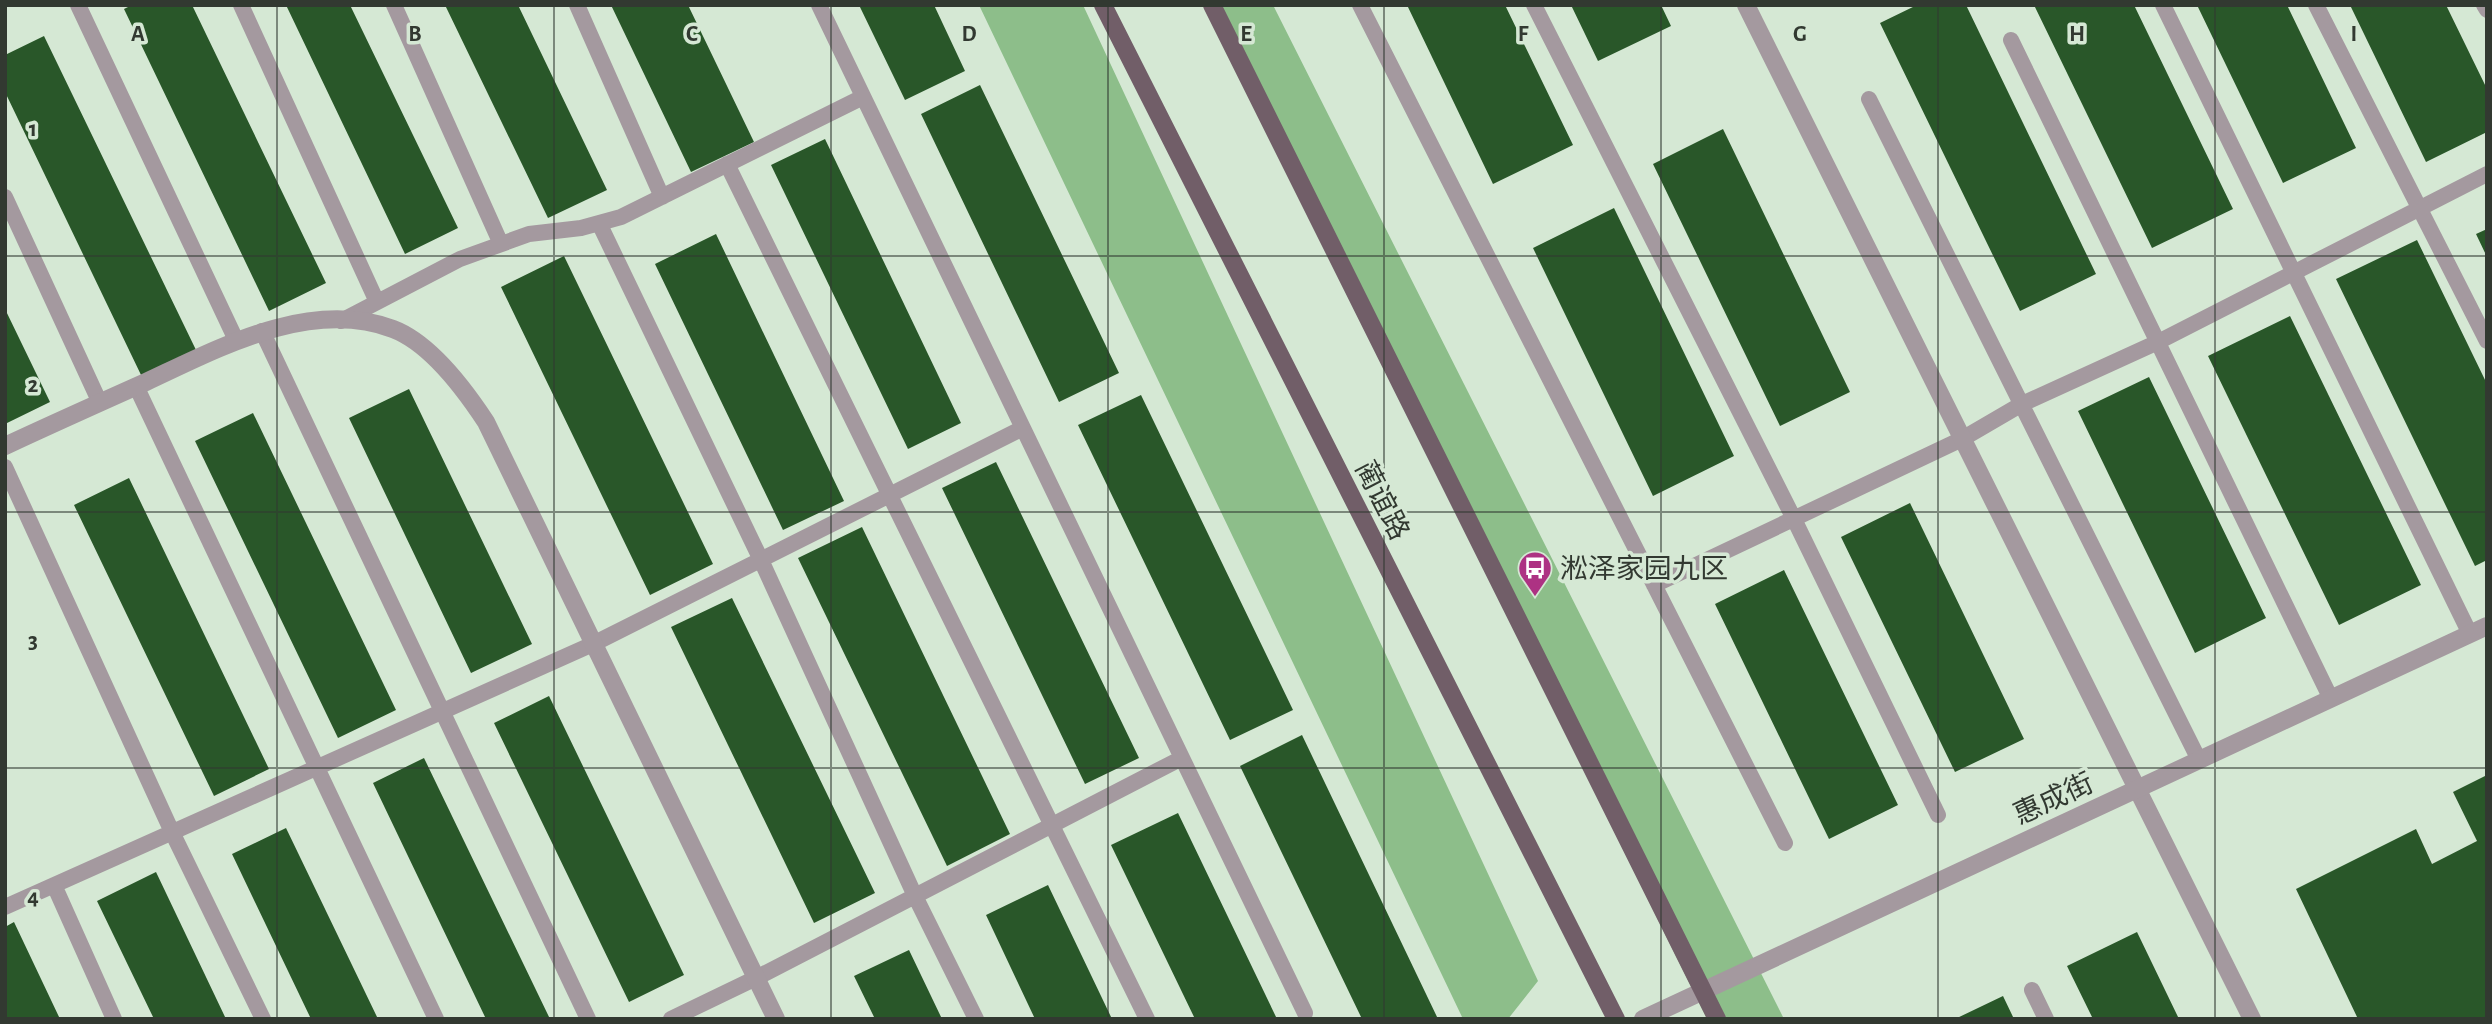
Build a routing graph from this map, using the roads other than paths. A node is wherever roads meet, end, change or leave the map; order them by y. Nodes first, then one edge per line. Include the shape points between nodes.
1 (78, 5) edge
2 (241, 5) edge
3 (394, 5) edge
4 (577, 5) edge
5 (819, 5) edge
6 (1103, 5) edge
7 (1212, 5) edge
8 (1360, 5) edge
9 (1534, 5) edge
10 (1746, 5) edge
11 (2163, 5) edge
12 (2316, 5) edge
13 (2484, 5) edge
14 (2487, 10) edge
15 (2011, 40) dead end
16 (863, 97) junction
17 (1869, 99) dead end
18 (727, 164) junction
19 (2487, 174) edge
20 (5, 197) edge
21 (662, 197) junction
22 (2419, 207) junction
23 (599, 223) junction
24 (501, 244) junction
25 (2293, 273) junction
26 (377, 302) junction
27 (341, 321) junction
28 (262, 331) junction
29 (236, 340) junction
30 (2487, 341) edge
31 (2158, 342) junction
32 (136, 386) junction
33 (100, 402) junction
34 (2022, 404) junction
35 (1023, 429) junction
36 (1962, 439) junction
37 (5, 446) edge
38 (5, 467) edge
39 (890, 495) junction
40 (1793, 517) junction
41 (761, 560) junction
42 (1654, 585) junction
43 (2479, 630) edge
44 (593, 644) junction
45 (2331, 699) junction
46 (442, 712) junction
47 (1182, 758) junction
48 (2199, 760) junction
49 (316, 768) junction
50 (2137, 788) junction
51 (1938, 815) dead end
52 (1052, 826) junction
53 (172, 832) junction
54 (1785, 843) dead end
55 (54, 885) junction
56 (915, 896) junction
57 (5, 906) edge
58 (756, 978) junction
59 (1702, 989) junction
60 (2032, 990) dead end
61 (1305, 1013) dead end
62 (114, 1019) edge
63 (263, 1019) edge
64 (436, 1019) edge
65 (588, 1019) edge
66 (671, 1019) edge
67 (776, 1019) edge
68 (976, 1019) edge
69 (1147, 1019) edge
70 (1616, 1019) edge
71 (1643, 1019) edge
72 (1717, 1019) edge
73 (2046, 1019) edge
74 (2252, 1019) edge

1 - 29 lane
2 - 26 lane
3 - 24 lane
4 - 21 lane
5 - 16 lane
6 - 70 main road, 蔺谊路
7 - 59 main road
8 - 42 lane
9 - 40 lane
10 - 36 street
11 - 25 lane
12 - 22 lane
13 - 14 lane
15 - 31 lane
16 - 18 lane
16 - 35 lane
17 - 34 lane
18 - 21 lane
18 - 39 lane
19 - 22 lane
20 - 33 lane
21 - 23 lane
22 - 25 lane
22 - 30 lane
23 - 24 lane via 529,234
23 - 41 lane
24 - 26 lane via 460,259
25 - 31 lane
25 - 43 lane
26 - 27 lane
27 - 28 street via 315,320
27 - 44 street via 396,330 418,344 467,393 486,422
28 - 29 street
28 - 46 lane
29 - 32 street
31 - 34 lane
31 - 45 lane
32 - 33 street
32 - 49 lane
33 - 37 street
34 - 36 lane
34 - 48 lane
35 - 39 lane
35 - 47 lane
36 - 40 lane
36 - 50 street
38 - 53 lane
39 - 41 lane
39 - 52 lane
40 - 42 lane
40 - 51 lane
41 - 44 lane
41 - 56 lane
42 - 54 lane
43 - 45 street, 惠成街
44 - 46 lane
44 - 58 street
45 - 48 street, 惠成街
46 - 49 lane
46 - 65 lane
47 - 52 lane
47 - 61 lane
48 - 50 street, 惠成街
49 - 53 lane
49 - 64 lane
50 - 59 street, 惠成街
50 - 74 street
52 - 56 lane
52 - 69 lane
53 - 55 lane
53 - 63 lane
55 - 57 lane
55 - 62 lane
56 - 58 lane
56 - 68 lane
58 - 66 lane
58 - 67 street
59 - 71 street, 惠成街
59 - 72 main road
60 - 73 lane

